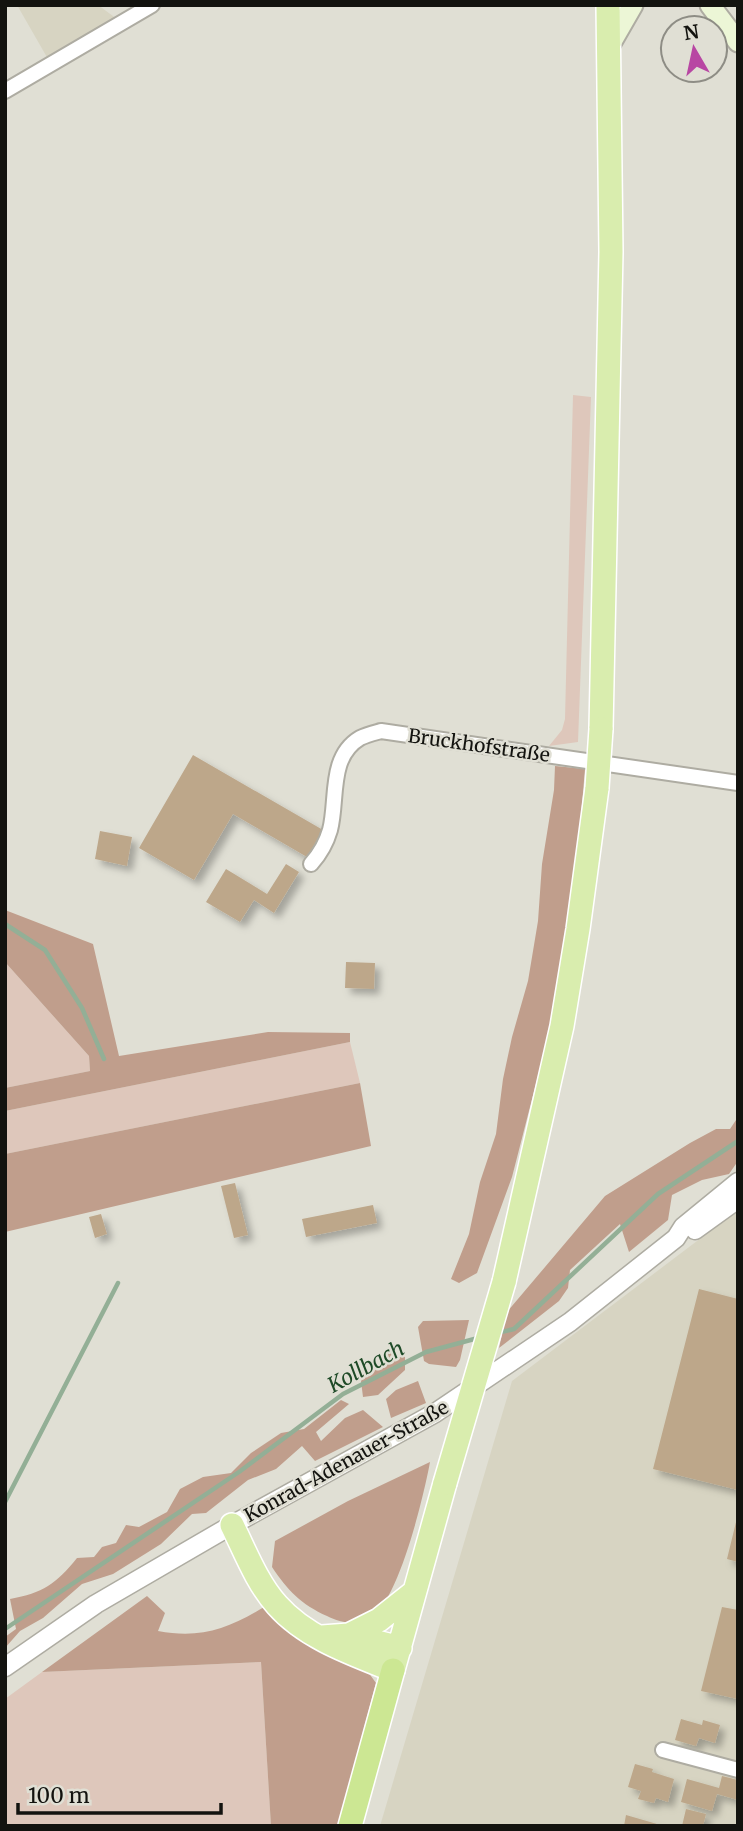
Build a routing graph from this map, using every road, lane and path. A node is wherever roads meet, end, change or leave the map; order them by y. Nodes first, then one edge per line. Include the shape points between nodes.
1 (152, 5) edge
2 (608, 5) edge
3 (633, 5) edge
4 (709, 5) edge
5 (738, 42) edge
6 (610, 45) junction
7 (5, 91) edge
8 (738, 783) edge
9 (311, 864) dead end
10 (738, 1182) edge
11 (738, 1199) edge
12 (677, 1238) junction
13 (233, 1525) junction
14 (414, 1592) junction
15 (349, 1635) junction
16 (322, 1637) junction
17 (396, 1659) junction
18 (5, 1667) edge
19 (663, 1750) dead end
20 (738, 1770) edge
21 (350, 1826) edge

1 - 7 street
2 - 6 main road
3 - 6 main road
4 - 5 main road
6 - 14 main road, bridge via 611,265 597,788 562,1026 504,1282
8 - 9 street, Bruckhofstraße via 381,731 360,738 340,760 330,829 321,853
10 - 12 street, Konrad-Adenauer-Straße via 683,1227
11 - 12 street, Konrad-Adenauer-Straße via 689,1235
12 - 13 street, Konrad-Adenauer-Straße via 570,1322 435,1413
13 - 16 main road via 276,1604
13 - 18 street, Konrad-Adenauer-Straße via 96,1604
14 - 15 main road via 379,1620
14 - 17 main road
15 - 16 main road
15 - 17 main road
16 - 17 main road via 339,1650
17 - 21 highway
19 - 20 street

